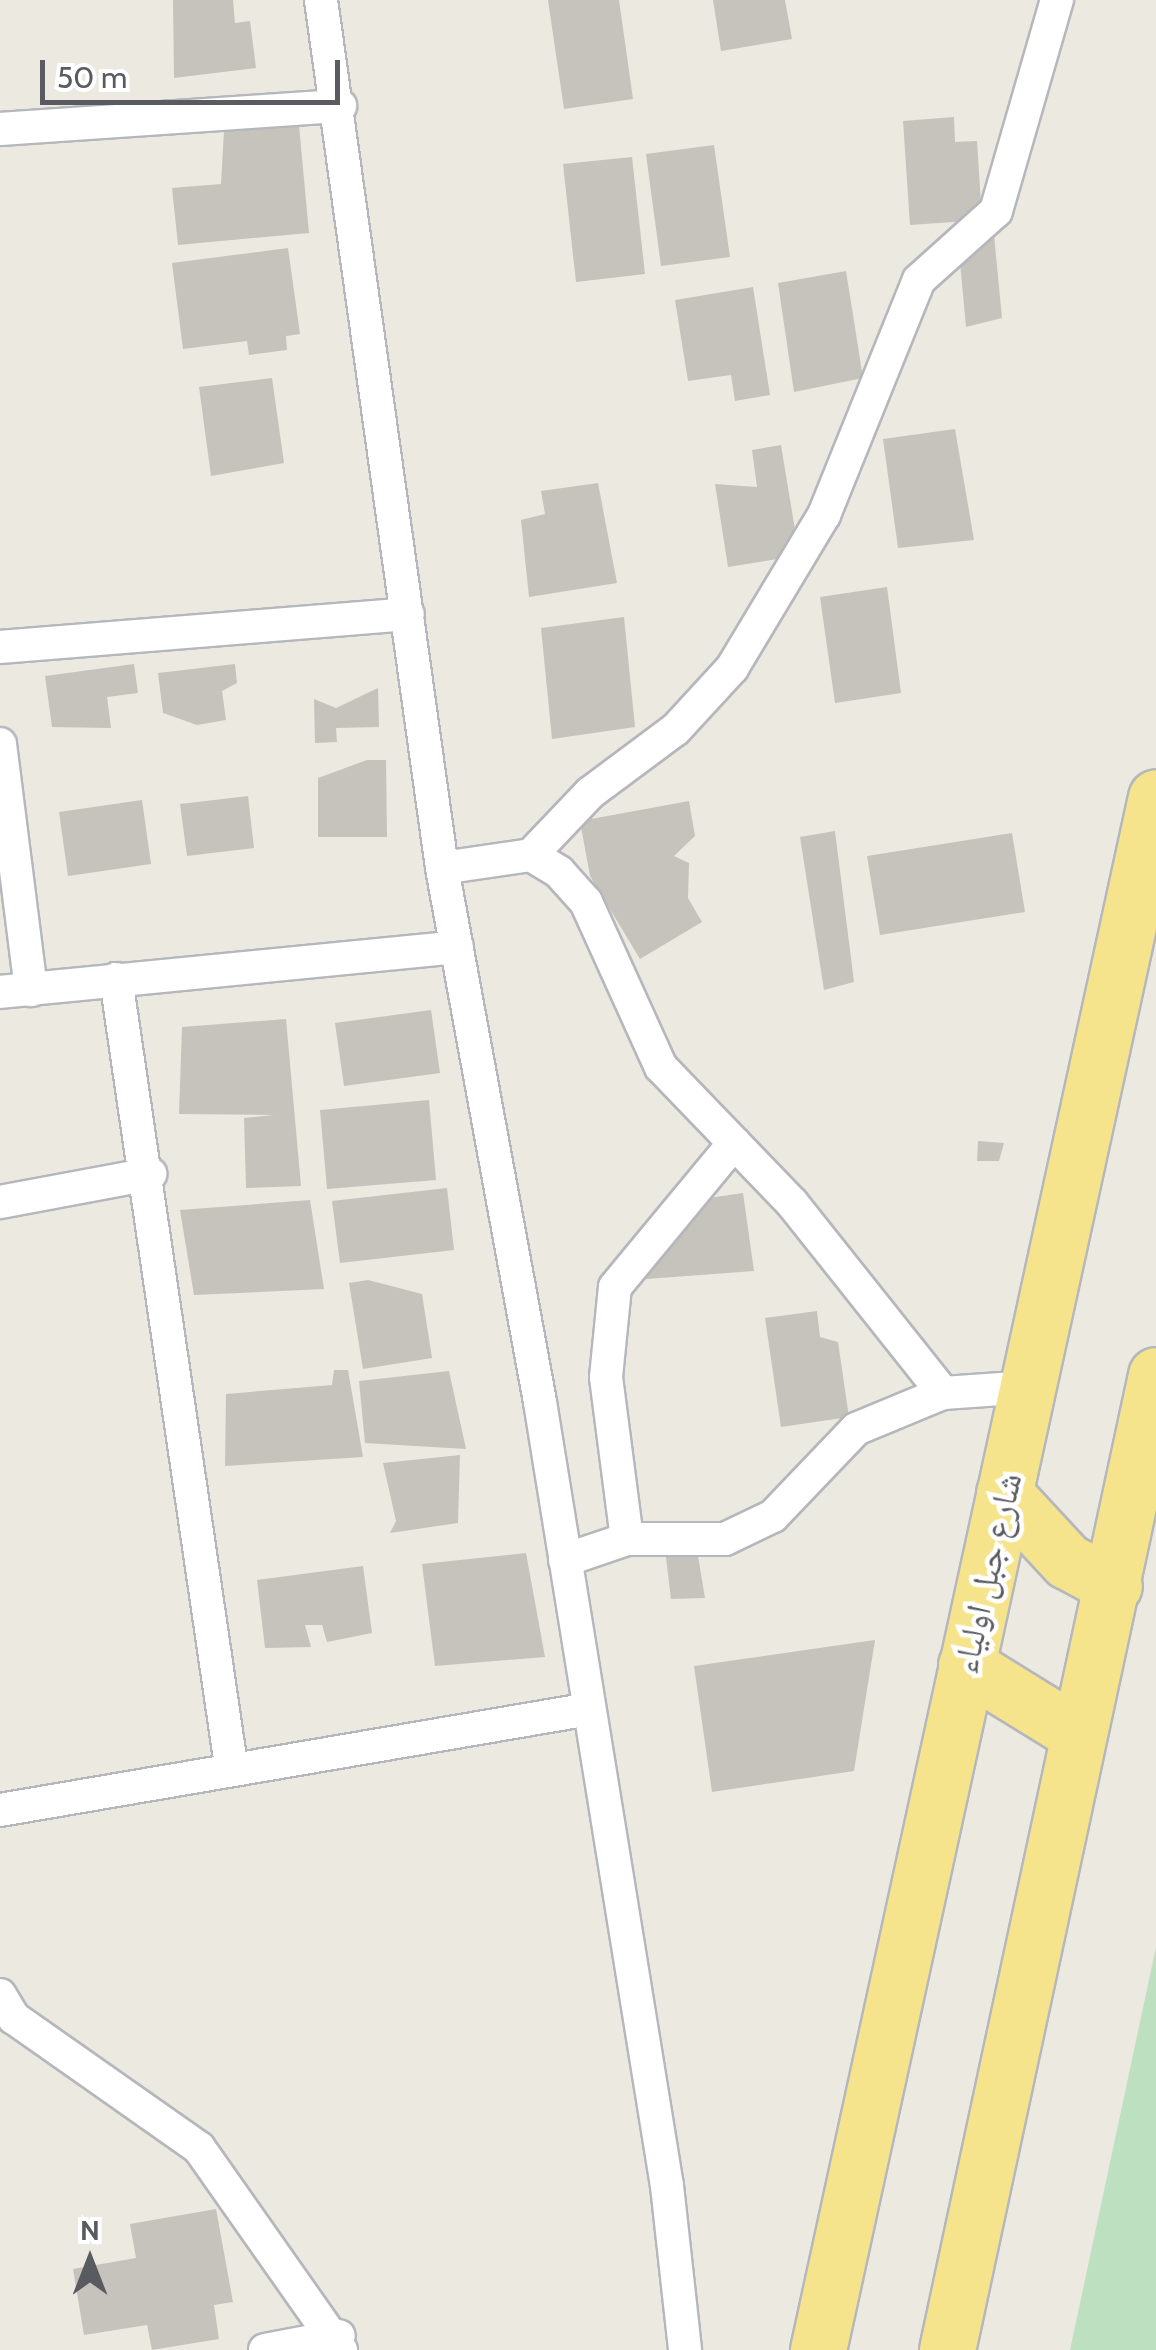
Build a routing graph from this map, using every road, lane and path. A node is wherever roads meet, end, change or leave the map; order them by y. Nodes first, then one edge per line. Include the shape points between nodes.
1 (321, 0) edge
2 (1056, 0) edge
3 (340, 106) junction
4 (0, 129) edge
5 (408, 614) junction
6 (0, 647) edge
7 (0, 744) edge
8 (1156, 797) edge
9 (531, 855) junction
10 (442, 868) junction
11 (457, 947) junction
12 (116, 979) junction
13 (16, 991) edge
14 (734, 1143) junction
15 (150, 1174) junction
16 (0, 1202) edge
17 (1156, 1375) edge
18 (1030, 1388) junction
19 (943, 1393) junction
20 (1004, 1494) junction
21 (627, 1538) junction
22 (564, 1560) junction
23 (1114, 1586) junction
24 (966, 1665) junction
25 (584, 1710) junction
26 (1076, 1733) junction
27 (231, 1765) junction
28 (0, 1810) edge
29 (0, 1996) edge
30 (340, 2343) edge
31 (264, 2350) edge
32 (685, 2350) edge
33 (818, 2350) edge
34 (946, 2350) edge

1 - 3 street
2 - 9 street via 996,211 920,280 824,515 732,668 676,729 590,793
3 - 4 street
3 - 5 street
5 - 6 street
5 - 10 street
7 - 13 street
8 - 18 highway, شارع جبل اولياء
9 - 10 street
9 - 14 street via 586,902 661,1066
10 - 11 street
11 - 12 street
11 - 22 street
12 - 13 street
12 - 15 street
14 - 19 street
14 - 21 street via 615,1287 606,1378
15 - 16 street
15 - 27 street
17 - 23 highway
18 - 19 street
18 - 20 highway, شارع جبل اولياء
19 - 21 street via 856,1429 774,1516 725,1539
20 - 23 highway via 1067,1561
20 - 24 highway, شارع جبل اولياء
21 - 22 street
22 - 25 street
23 - 26 highway
24 - 26 highway
24 - 33 highway, شارع جبل اولياء
25 - 27 street
25 - 32 street via 668,2186
26 - 34 highway
27 - 28 street
29 - 30 street via 14,2018 199,2148
30 - 31 street

